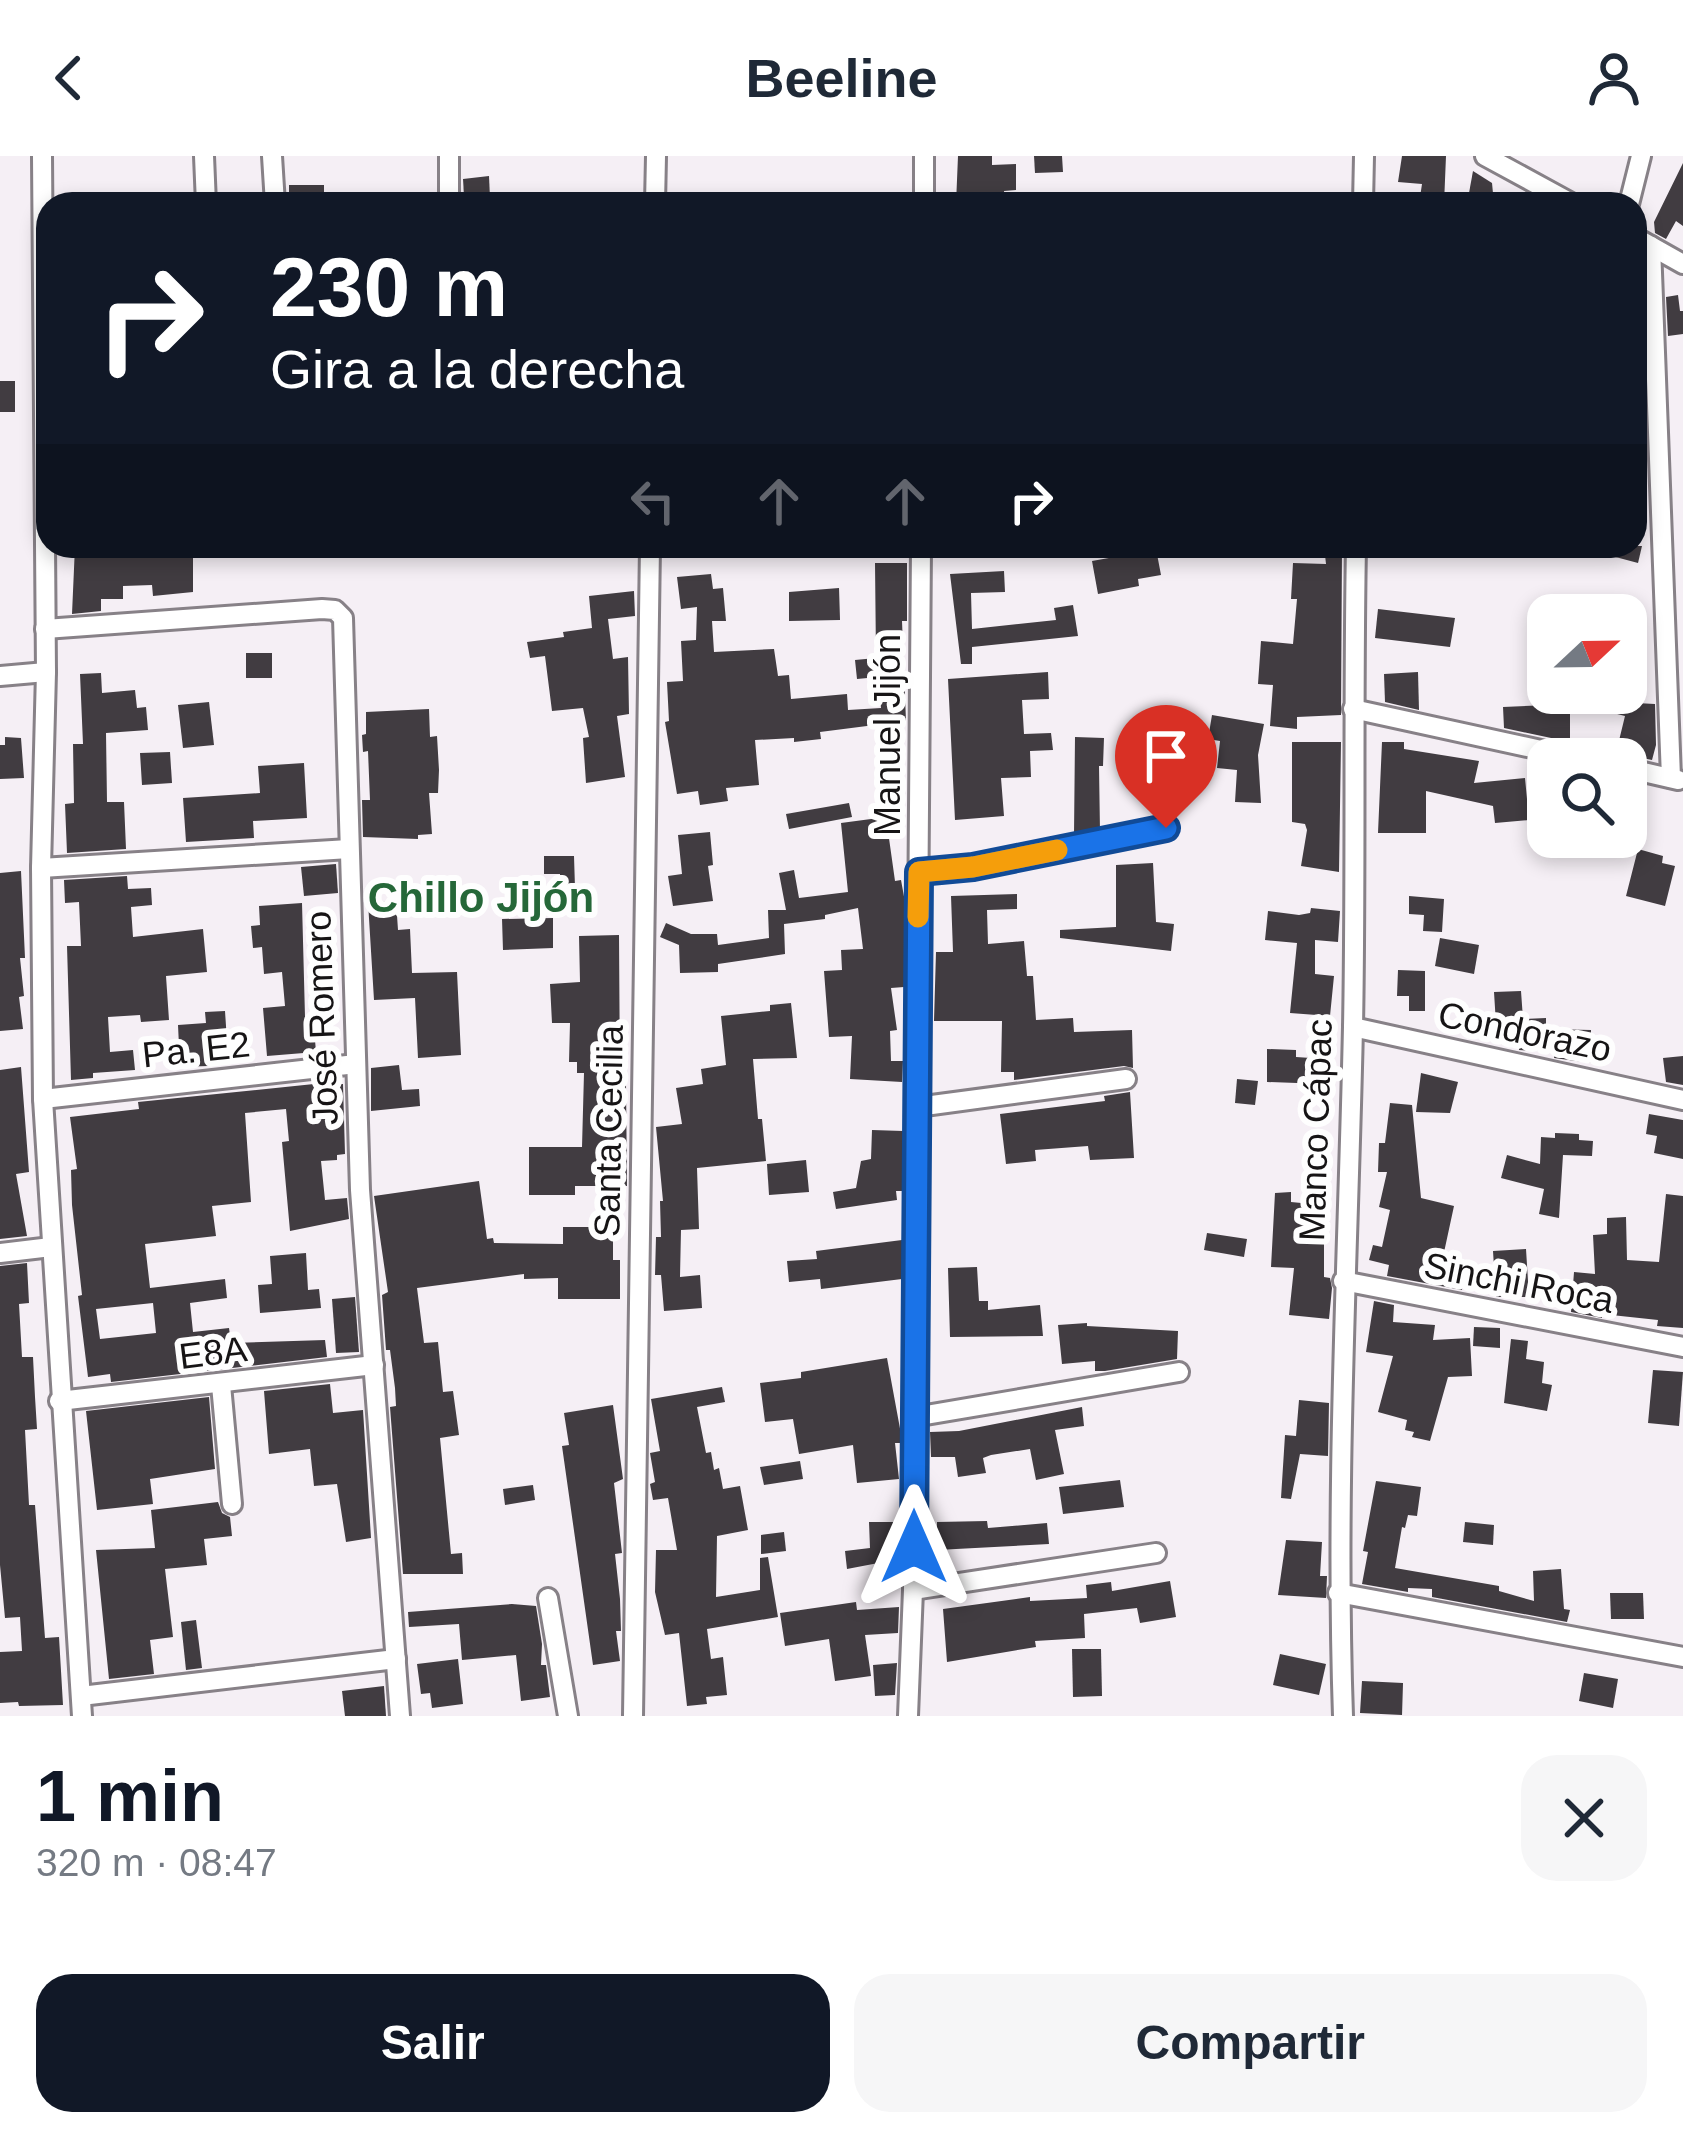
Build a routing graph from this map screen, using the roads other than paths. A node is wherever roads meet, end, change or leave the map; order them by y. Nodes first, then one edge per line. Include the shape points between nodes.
1 (41, 156) edge
2 (204, 156) edge
3 (272, 156) edge
4 (449, 156) edge
5 (656, 156) edge
6 (924, 156) edge
7 (1364, 156) edge
8 (1485, 156) edge
9 (1641, 156) edge
10 (42, 192) edge
11 (206, 192) edge
12 (274, 192) edge
13 (449, 192) edge
14 (655, 192) edge
15 (924, 192) edge
16 (1363, 192) edge
17 (1551, 192) edge
18 (1632, 192) edge
19 (1647, 243) edge
20 (1683, 264) edge
21 (1647, 304) edge
22 (45, 558) edge
23 (650, 558) edge
24 (921, 558) edge
25 (1356, 558) edge
26 (45, 628) junction
27 (46, 673) junction
28 (0, 676) edge
29 (1353, 709) junction
30 (1527, 747) edge
31 (1647, 773) edge
32 (1677, 780) edge
33 (1166, 828) dead end
34 (349, 848) junction
35 (40, 868) junction
36 (919, 872) junction
37 (1353, 1027) junction
38 (356, 1064) junction
39 (1126, 1079) dead end
40 (43, 1100) junction
41 (1683, 1100) edge
42 (917, 1107) junction
43 (51, 1247) junction
44 (0, 1253) edge
45 (1343, 1281) junction
46 (1683, 1347) edge
47 (374, 1365) junction
48 (1179, 1372) dead end
49 (220, 1385) junction
50 (59, 1401) junction
51 (914, 1417) junction
52 (232, 1504) dead end
53 (1156, 1553) dead end
54 (913, 1590) junction
55 (1338, 1593) junction
56 (548, 1598) dead end
57 (1683, 1657) edge
58 (396, 1660) junction
59 (82, 1706) edge
60 (400, 1716) edge
61 (568, 1716) edge
62 (633, 1716) edge
63 (908, 1716) edge
64 (1343, 1716) edge

1 - 10 street
2 - 11 street
3 - 12 street
4 - 13 street
5 - 14 street
6 - 15 street
7 - 16 street
8 - 17 street
9 - 18 street
19 - 20 street
21 - 32 street
22 - 26 street
23 - 62 street, Santa Cecilia
24 - 36 street, Manuel Jijón
25 - 29 street, Manco Cápac
26 - 27 street
26 - 34 street, José Romero via 335,610 344,618
27 - 28 street
27 - 35 street
29 - 30 street
29 - 37 street, Manco Cápac
31 - 32 street
33 - 36 lane
34 - 35 street
34 - 38 street, José Romero
35 - 40 street
36 - 42 street, Manuel Jijón
37 - 41 street, Condorazo
37 - 45 street, Manco Cápac
38 - 40 street, Pa. E2
38 - 47 street, José Romero
39 - 42 street
40 - 43 street
42 - 51 street, Manuel Jijón
43 - 44 street
43 - 50 street
45 - 46 street, Sinchi Roca
45 - 55 street, Manco Cápac
47 - 49 street, E8A
47 - 58 street, José Romero
48 - 51 street
49 - 50 street, E8A
49 - 52 street
50 - 59 street
51 - 54 street, Manuel Jijón
53 - 54 street
54 - 63 street, Manuel Jijón
55 - 57 street
55 - 64 street, Manco Cápac
56 - 61 street
58 - 59 street
58 - 60 street, José Romero

